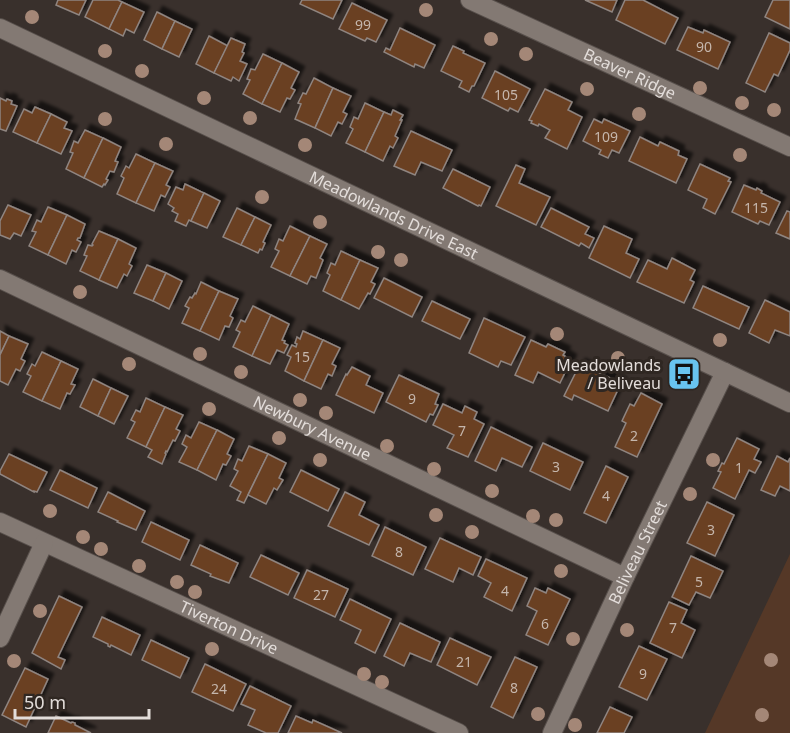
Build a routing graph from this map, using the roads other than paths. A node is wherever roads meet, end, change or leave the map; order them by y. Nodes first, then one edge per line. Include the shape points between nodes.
1 (470, 0) edge
2 (0, 28) edge
3 (788, 139) edge
4 (0, 279) edge
5 (725, 372) junction
6 (790, 403) edge
7 (0, 522) edge
8 (44, 543) junction
9 (625, 577) junction
10 (0, 638) edge
11 (459, 733) edge
12 (552, 733) edge

1 - 3 street, Beaver Ridge
2 - 5 street, Meadowlands Drive East
4 - 9 street, Newbury Avenue
5 - 6 street, Meadowlands Drive East
5 - 9 street, Beliveau Street
7 - 8 street, Tiverton Drive
8 - 10 street
8 - 11 street, Tiverton Drive
9 - 12 street, Beliveau Street

